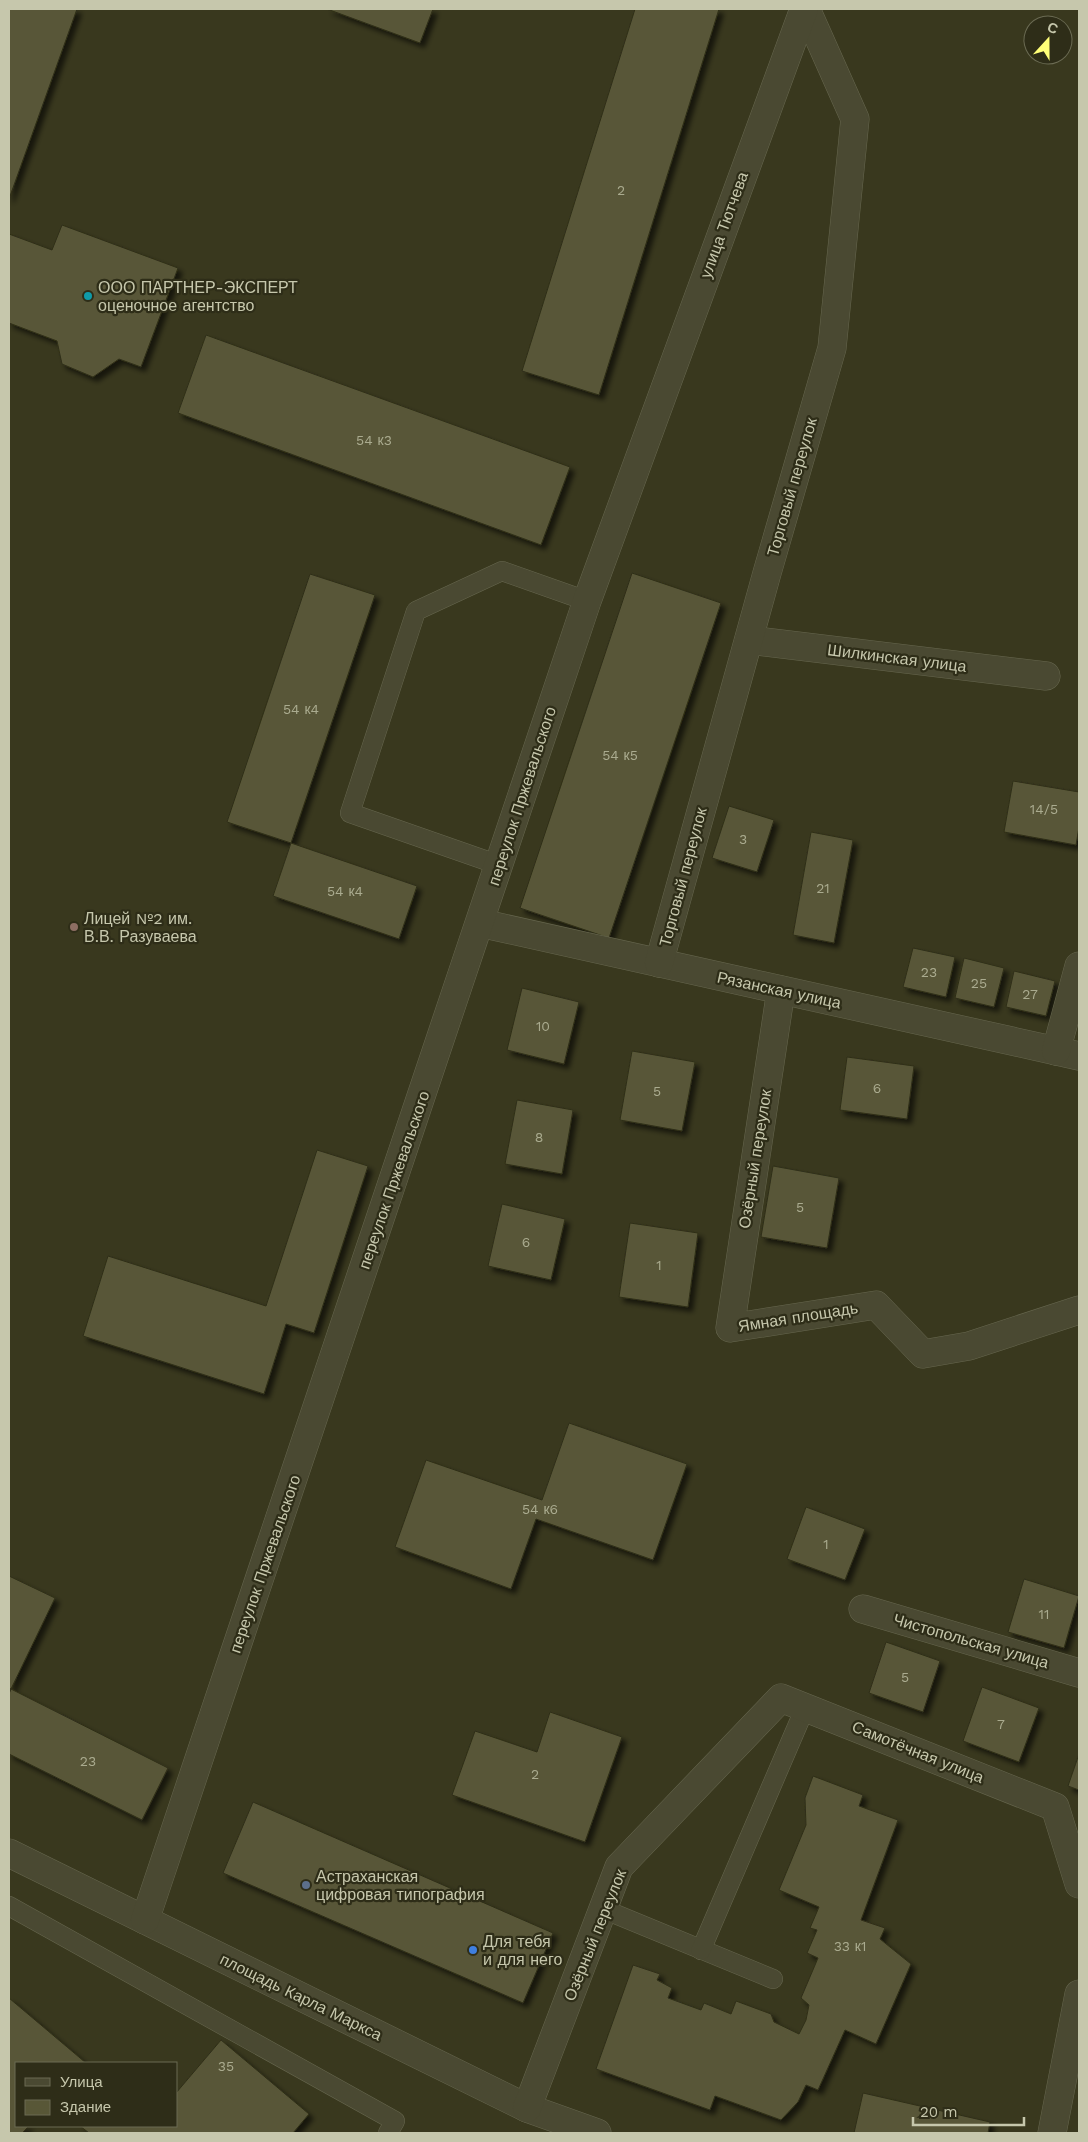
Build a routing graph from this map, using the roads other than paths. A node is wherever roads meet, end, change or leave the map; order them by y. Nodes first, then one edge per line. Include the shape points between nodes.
1 (805, 9) edge
2 (644, 440) joint
3 (587, 601) junction
4 (749, 640) junction
5 (1046, 676) dead end
6 (499, 865) junction
7 (480, 924) junction
8 (659, 963) junction
9 (1079, 966) edge
10 (781, 990) junction
11 (1068, 1054) edge
12 (1079, 1310) edge
13 (730, 1328) joint
14 (862, 1610) dead end
15 (1079, 1673) edge
16 (793, 1703) junction
17 (9, 1853) edge
18 (1079, 1884) edge
19 (9, 1906) edge
20 (603, 1909) junction
21 (145, 1920) junction
22 (701, 1950) junction
23 (773, 1979) dead end
24 (1079, 1994) edge
25 (527, 2108) junction
26 (388, 2133) edge
27 (597, 2133) edge
28 (1052, 2133) edge

1 - 2 street, улица Тютчева
1 - 4 street, Торговый переулок via 855,119 832,348
2 - 3 street, переулок Пржевальского
3 - 6 street, переулок Пржевальского
3 - 6 lane via 502,571 416,611 350,813
4 - 5 street, Шилкинская улица
4 - 8 street, Торговый переулок
6 - 7 street, переулок Пржевальского
7 - 8 street, Рязанская улица
7 - 21 street, переулок Пржевальского
8 - 10 street, Рязанская улица
9 - 11 street
10 - 11 street, Рязанская улица
10 - 13 street, Озёрный переулок
12 - 13 street, Ямная площадь via 969,1346 923,1354 876,1306
14 - 15 street, Чистопольская улица
16 - 18 street, Самотёчная улица via 1055,1807
16 - 20 street, Озёрный переулок via 619,1867
16 - 22 lane
17 - 21 street, площадь Карла Маркса
19 - 26 lane via 395,2121
20 - 22 lane
20 - 25 street, Озёрный переулок
21 - 25 street, площадь Карла Маркса
22 - 23 lane
24 - 28 street
25 - 27 street, площадь Карла Маркса

